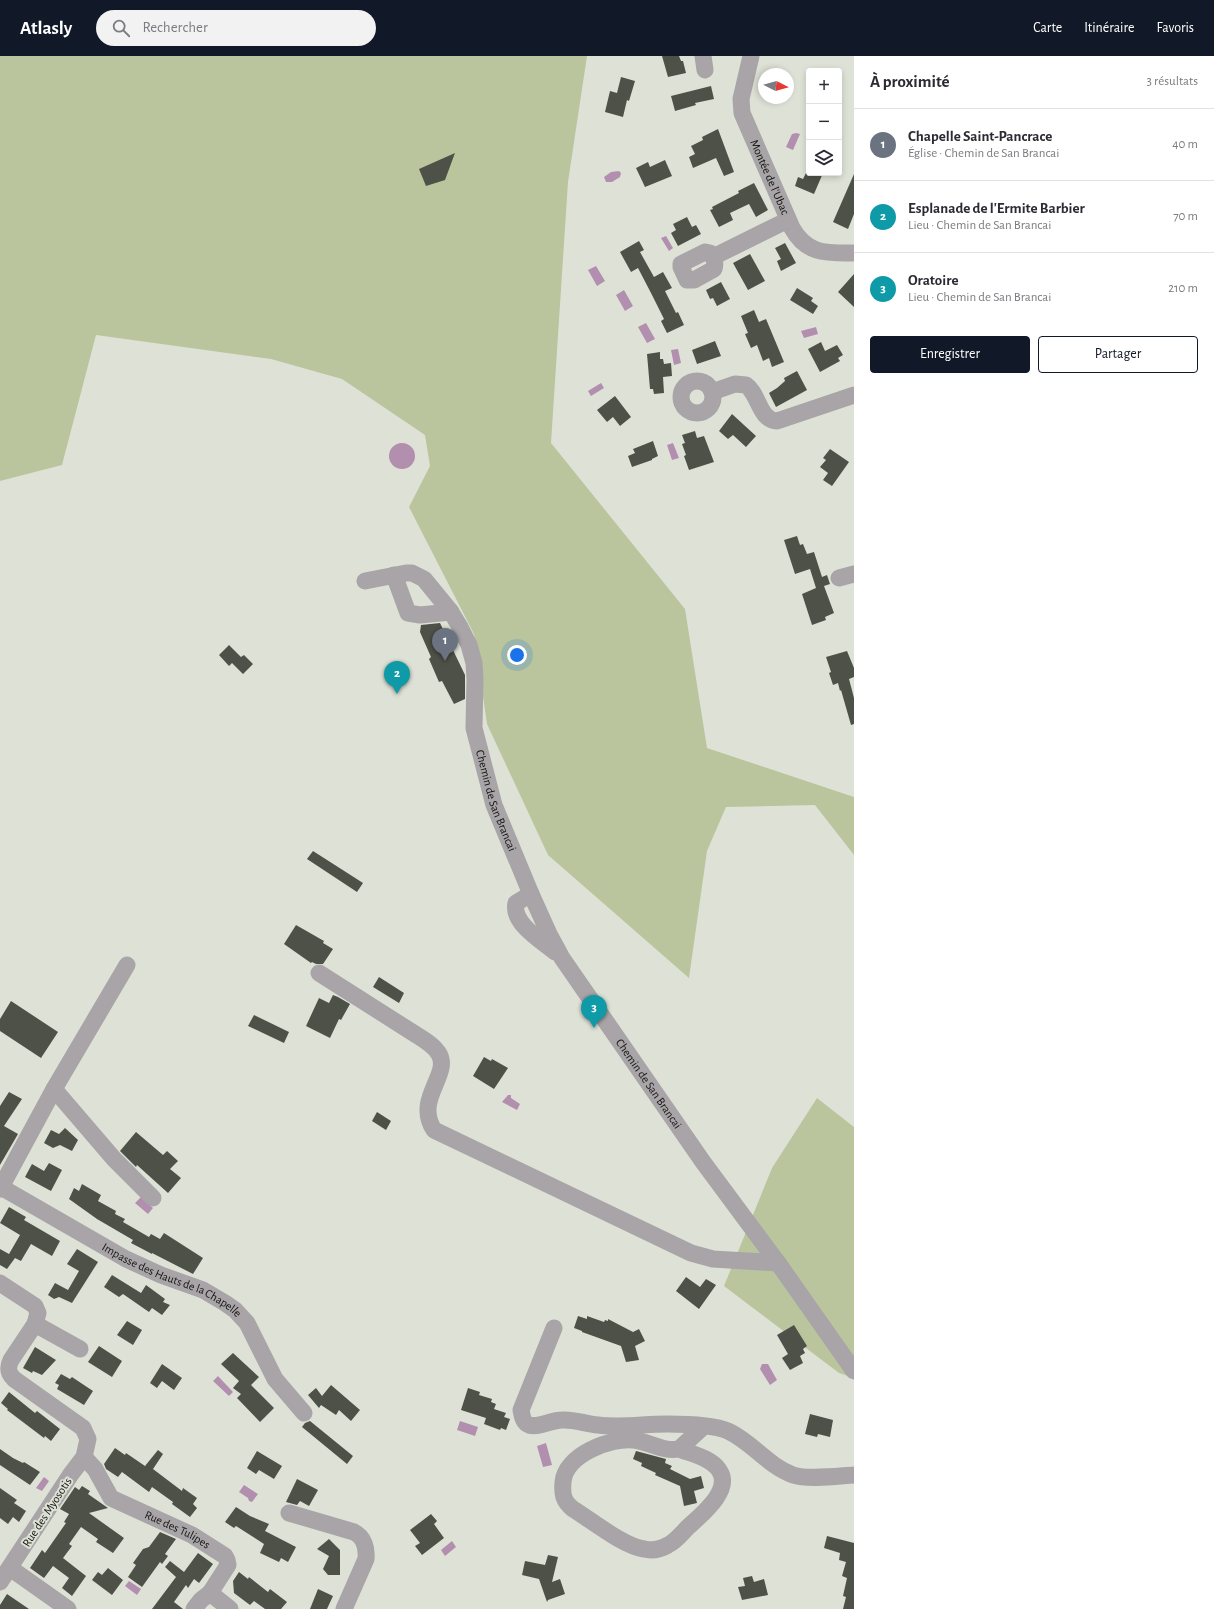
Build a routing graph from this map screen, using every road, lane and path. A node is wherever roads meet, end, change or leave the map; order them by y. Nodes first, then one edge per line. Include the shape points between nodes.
1 (751, 56) edge
2 (788, 220) junction
3 (854, 253) edge
4 (713, 257) dead end
5 (712, 392) dead end
6 (854, 395) edge
7 (394, 575) junction
8 (365, 581) dead end
9 (451, 612) junction
10 (127, 965) dead end
11 (319, 973) dead end
12 (54, 1089) junction
13 (0, 1188) edge
14 (153, 1198) dead end
15 (778, 1263) junction
16 (0, 1283) edge
17 (35, 1324) junction
18 (554, 1328) dead end
19 (80, 1349) dead end
20 (854, 1371) edge
21 (304, 1413) dead end
22 (703, 1427) junction
23 (679, 1449) junction
24 (84, 1457) junction
25 (854, 1475) edge
26 (289, 1513) dead end
27 (10, 1568) junction
28 (0, 1582) edge
29 (210, 1593) junction
30 (68, 1609) edge
31 (194, 1609) edge
32 (230, 1609) edge
33 (344, 1609) edge

1 - 2 street, Montée de l'Ubac via 741,99 742,113
2 - 3 street, Montée de l'Ubac via 799,240 810,247 825,253
2 - 4 street
5 - 6 street via 736,384 746,385 753,391 766,416 777,421
7 - 8 street, Chemin de San Brancai
7 - 9 street, Chemin de San Brancai via 412,573 424,578
7 - 9 street via 408,613 420,615
9 - 15 street, Chemin de San Brancai via 472,656 475,679 474,728 488,788 531,894 516,903 517,917 525,927 562,958 703,1162
10 - 12 street
11 - 15 street via 431,1044 439,1054 441,1070 428,1105 428,1119 434,1130 691,1253 712,1259
12 - 13 street
12 - 14 street via 114,1159
13 - 21 street, Impasse des Hauts de la Chapelle via 126,1260 203,1290 235,1310 247,1323 275,1379
15 - 20 street, Chemin de San Brancai
16 - 17 street via 35,1306 38,1313
17 - 19 street
17 - 24 street, Rue des Myosotis via 11,1360 8,1372 14,1379 83,1428 88,1439
18 - 22 street via 520,1410 524,1422 528,1425 561,1420 614,1426 668,1424
22 - 23 street
22 - 25 street via 719,1428 729,1432 776,1466 795,1475
23 - 23 street via 668,1450 634,1440 614,1442 590,1449 573,1463 563,1479 562,1489 566,1503 635,1547 650,1550 668,1545 713,1504 722,1483 720,1471 714,1464
24 - 27 street, Rue des Myosotis
24 - 29 street, Rue des Tulipes via 95,1470 111,1498 192,1535 225,1556 228,1565
26 - 33 street via 354,1532 362,1538 366,1559
27 - 28 street, Rue des Myosotis
27 - 30 street
29 - 31 street
29 - 32 street

